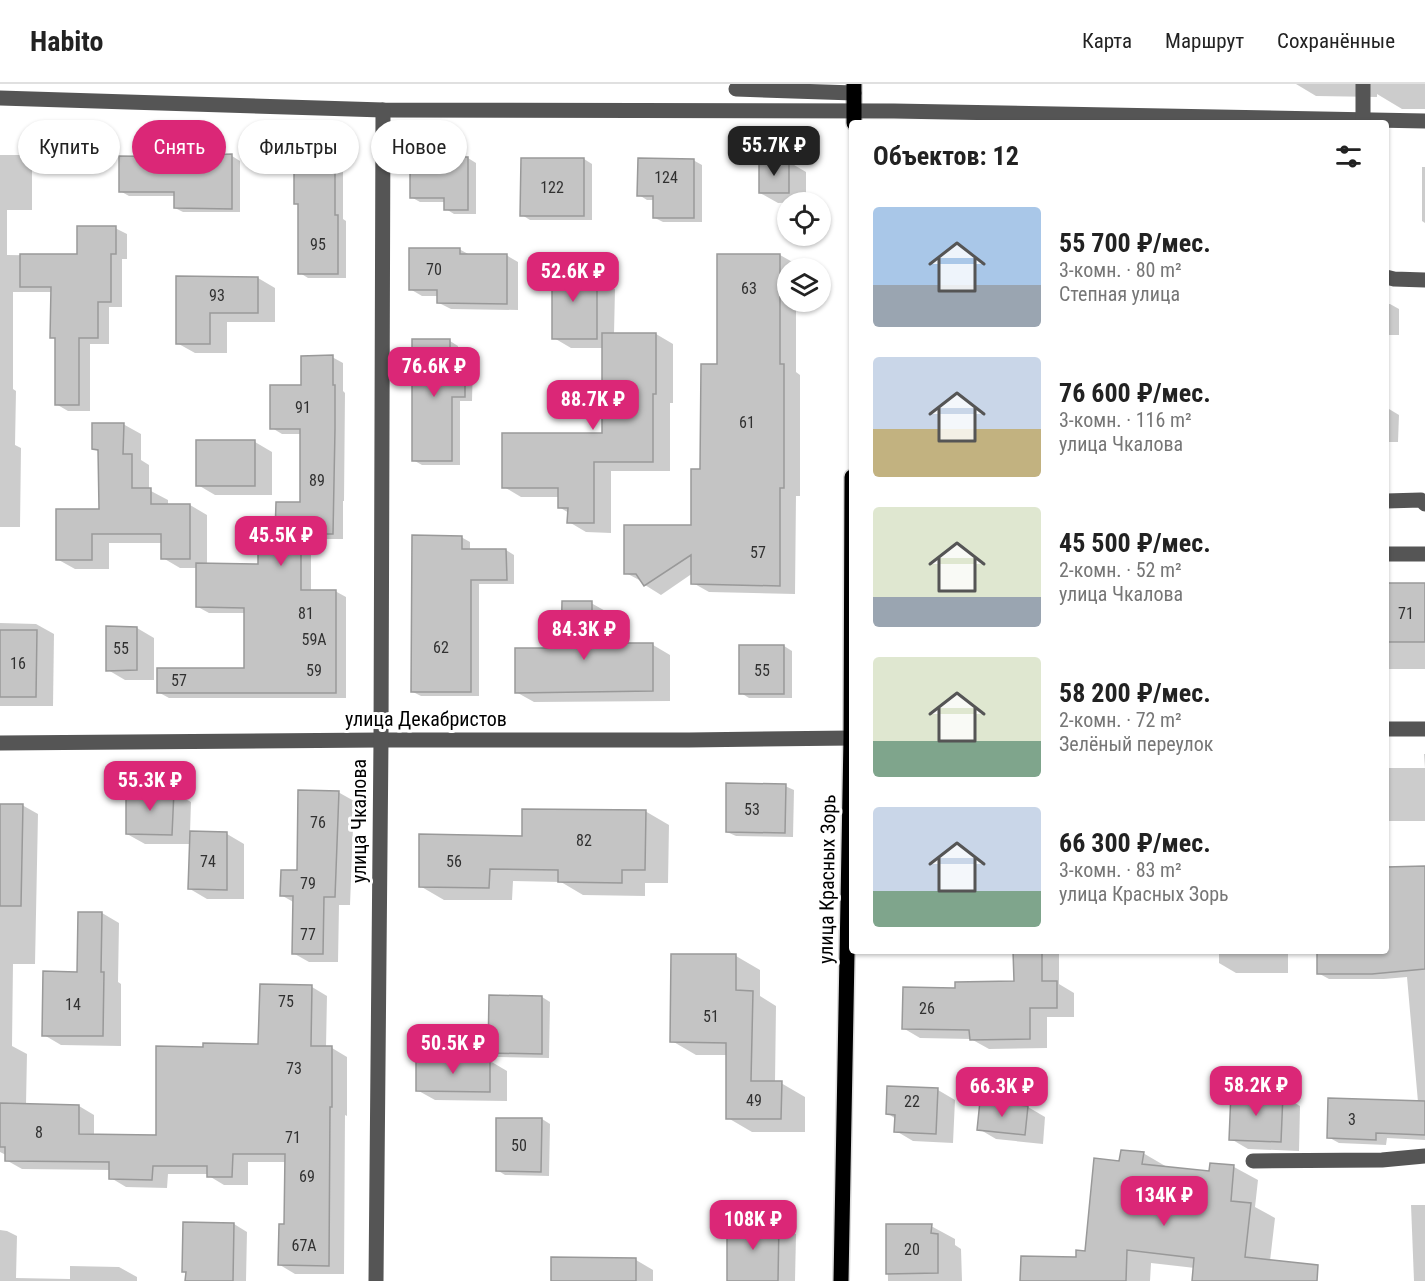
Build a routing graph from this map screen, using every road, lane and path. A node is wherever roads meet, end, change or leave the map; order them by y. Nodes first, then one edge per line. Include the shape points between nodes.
1 (1364, 84) edge
2 (854, 88) edge
3 (736, 90) dead end
4 (0, 98) edge
5 (383, 110) junction
6 (854, 117) edge
7 (1184, 120) edge
8 (1373, 120) edge
9 (1389, 121) edge
10 (1425, 121) edge
11 (1389, 278) edge
12 (1425, 280) edge
13 (1389, 501) edge
14 (1425, 504) edge
15 (1389, 554) edge
16 (1425, 554) edge
17 (1389, 729) edge
18 (1425, 729) edge
19 (849, 738) edge
20 (381, 740) junction
21 (0, 743) edge
22 (849, 847) edge
23 (1425, 1156) edge
24 (1253, 1161) dead end
25 (376, 1281) edge
26 (841, 1281) edge

1 - 8 street
2 - 3 street
2 - 6 main road
4 - 5 street
5 - 6 street
5 - 20 street, улица Чкалова
6 - 7 street
9 - 10 street
11 - 12 street
13 - 14 street via 1421,500
15 - 16 street
17 - 18 street
19 - 20 street, улица Декабристов
20 - 21 street, улица Декабристов
20 - 25 street, улица Чкалова
22 - 26 main road, улица Красных Зорь
23 - 24 street via 1382,1161

